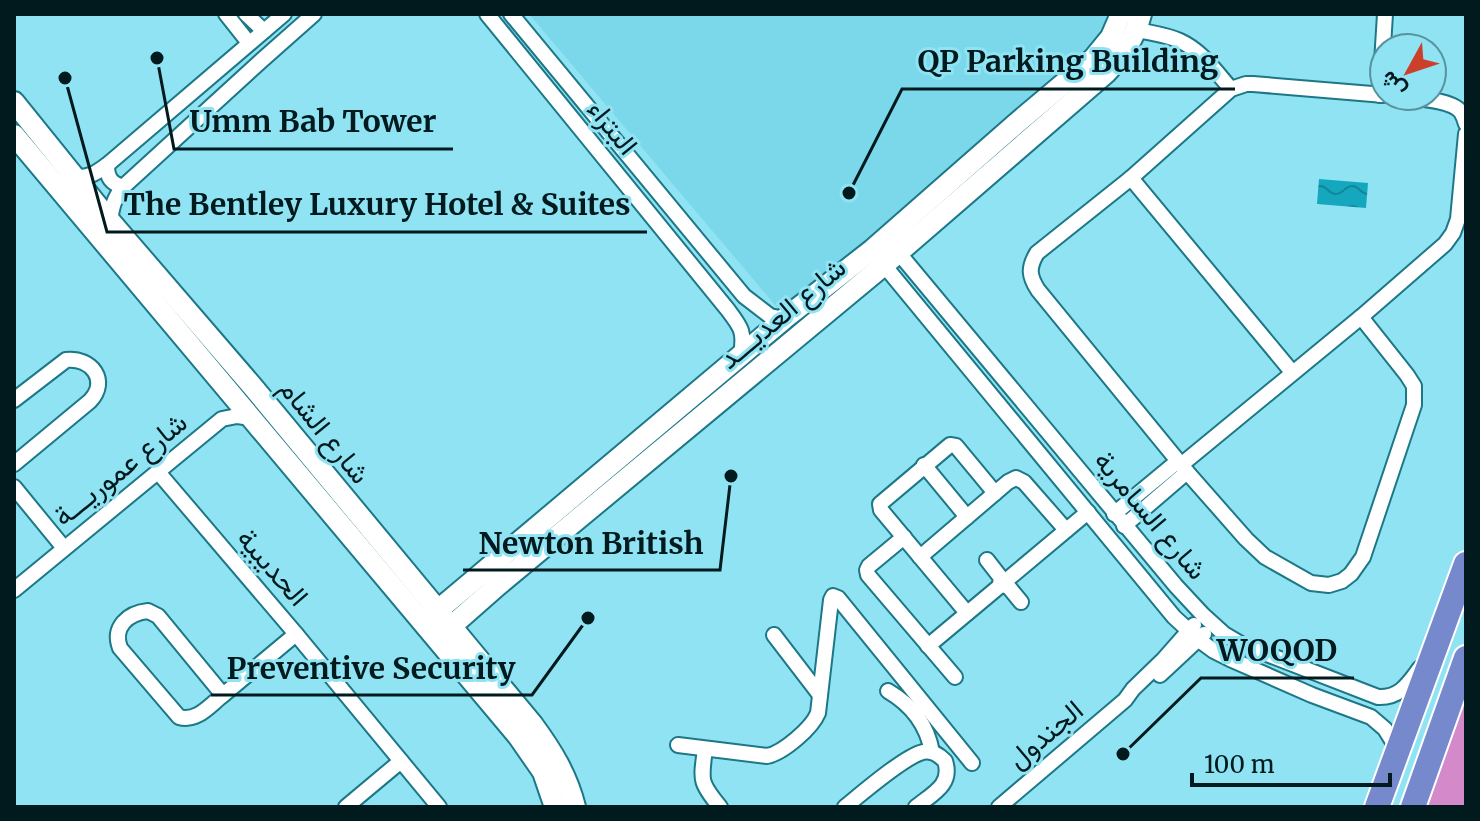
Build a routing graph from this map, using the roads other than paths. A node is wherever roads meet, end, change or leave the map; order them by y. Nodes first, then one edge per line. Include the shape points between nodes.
1 (226, 14) edge
2 (246, 14) edge
3 (284, 14) edge
4 (314, 14) edge
5 (487, 14) edge
6 (511, 14) edge
7 (1121, 14) edge
8 (1139, 22) edge
9 (264, 31) junction
10 (249, 43) junction
11 (1231, 89) junction
12 (1368, 94) edge
13 (14, 102) edge
14 (1448, 104) edge
15 (1466, 124) edge
16 (1466, 134) edge
17 (14, 135) edge
18 (107, 165) junction
19 (75, 177) junction
20 (1131, 178) junction
21 (123, 187) junction
22 (110, 221) junction
23 (885, 251) junction
24 (1361, 317) junction
25 (784, 319) junction
26 (741, 354) junction
27 (1292, 372) junction
28 (229, 390) junction
29 (14, 400) edge
30 (252, 418) junction
31 (222, 419) junction
32 (14, 464) edge
33 (924, 465) junction
34 (1182, 466) junction
35 (158, 472) junction
36 (14, 487) edge
37 (995, 493) junction
38 (1088, 512) junction
39 (1114, 514) junction
40 (967, 517) junction
41 (1124, 526) junction
42 (1066, 530) junction
43 (904, 537) junction
44 (64, 548) junction
45 (920, 557) junction
46 (987, 560) dead end
47 (1466, 564) edge
48 (1004, 582) junction
49 (14, 590) edge
50 (1021, 602) dead end
51 (967, 613) junction
52 (1208, 620) junction
53 (438, 624) junction
54 (296, 634) junction
55 (774, 635) dead end
56 (1194, 635) junction
57 (928, 646) junction
58 (1434, 649) junction
59 (1466, 658) edge
60 (955, 677) dead end
61 (888, 691) dead end
62 (223, 695) junction
63 (820, 695) junction
64 (678, 745) dead end
65 (705, 749) junction
66 (932, 752) junction
67 (1395, 759) junction
68 (401, 761) junction
69 (972, 763) dead end
70 (346, 807) edge
71 (439, 807) edge
72 (555, 807) edge
73 (575, 807) edge
74 (720, 807) edge
75 (845, 807) edge
76 (916, 807) edge
77 (999, 807) edge
78 (1377, 807) edge
79 (1391, 807) edge
80 (1413, 807) edge

1 - 10 street
2 - 9 street
3 - 9 street
4 - 21 street
5 - 26 street, البتراء via 728,310 742,329
6 - 25 street, البتراء via 744,296 770,316
7 - 23 street, شارع العديـــد via 1093,59 1018,122
8 - 11 street via 1188,45
8 - 23 street, شارع العديـــد via 1106,73
9 - 10 street
10 - 18 street
11 - 12 street via 1253,84
11 - 20 street
13 - 19 street, شارع الشام
14 - 15 street
16 - 24 street via 1453,233
17 - 28 street, شارع الشام
18 - 19 street
18 - 21 street via 111,181
19 - 22 street, شارع الشام
20 - 27 street
20 - 34 street via 1037,253 1030,278
21 - 22 street
22 - 53 street, شارع الشام via 253,387
23 - 25 street, شارع العديـــد
23 - 38 street, شارع السامرية
23 - 39 street, شارع السامرية
23 - 53 street, شارع العديـــد via 509,576
24 - 27 street
24 - 34 street via 1407,375 1415,396 1363,557 1351,574 1329,585 1311,583 1265,557
25 - 26 street, شارع العديـــد
26 - 53 street, شارع العديـــد
27 - 34 street
28 - 30 street, شارع الشام
28 - 31 street, شارع عموريـــة
29 - 32 street via 66,360 90,366 99,382 90,401
30 - 31 street, شارع عموريـــة
30 - 53 street, شارع الشام
31 - 35 street, شارع عموريـــة
33 - 37 street via 954,445
33 - 40 street
33 - 43 street via 880,504
34 - 39 street
34 - 41 street
35 - 44 street, شارع عموريـــة
35 - 54 street, الحديبية
36 - 44 street
37 - 40 street
37 - 42 street via 1011,480 1022,480
38 - 42 street
38 - 56 street, شارع السامرية
39 - 41 street, شارع السامرية
40 - 45 street
41 - 52 street, شارع السامرية
42 - 48 street
43 - 45 street
43 - 57 street via 867,573
44 - 49 street, شارع عموريـــة
45 - 51 street
46 - 48 street
47 - 58 highway
48 - 50 street
48 - 51 street
51 - 57 street
52 - 56 street, الجندول
52 - 58 street, شارع السامرية via 1241,644 1378,697 1400,692
53 - 72 street, شارع الشام via 532,754
53 - 73 street, شارع الشام via 549,746
54 - 62 street
54 - 68 street, الحديبية
55 - 63 street
56 - 67 street, شارع السامرية via 1214,651 1265,675 1371,717 1385,729
56 - 77 street, الجندول
57 - 60 street
58 - 67 highway
59 - 80 highway
61 - 66 street via 921,721
62 - 62 street via 196,717 179,717 120,648 117,637 123,622 138,612 158,616
63 - 65 street via 814,722 774,755
63 - 69 street via 833,596
64 - 65 street
65 - 74 street via 704,787
66 - 75 street via 912,757
66 - 76 street via 945,761 947,776
67 - 78 highway
67 - 79 highway
68 - 70 street
68 - 71 street, الحديبية

